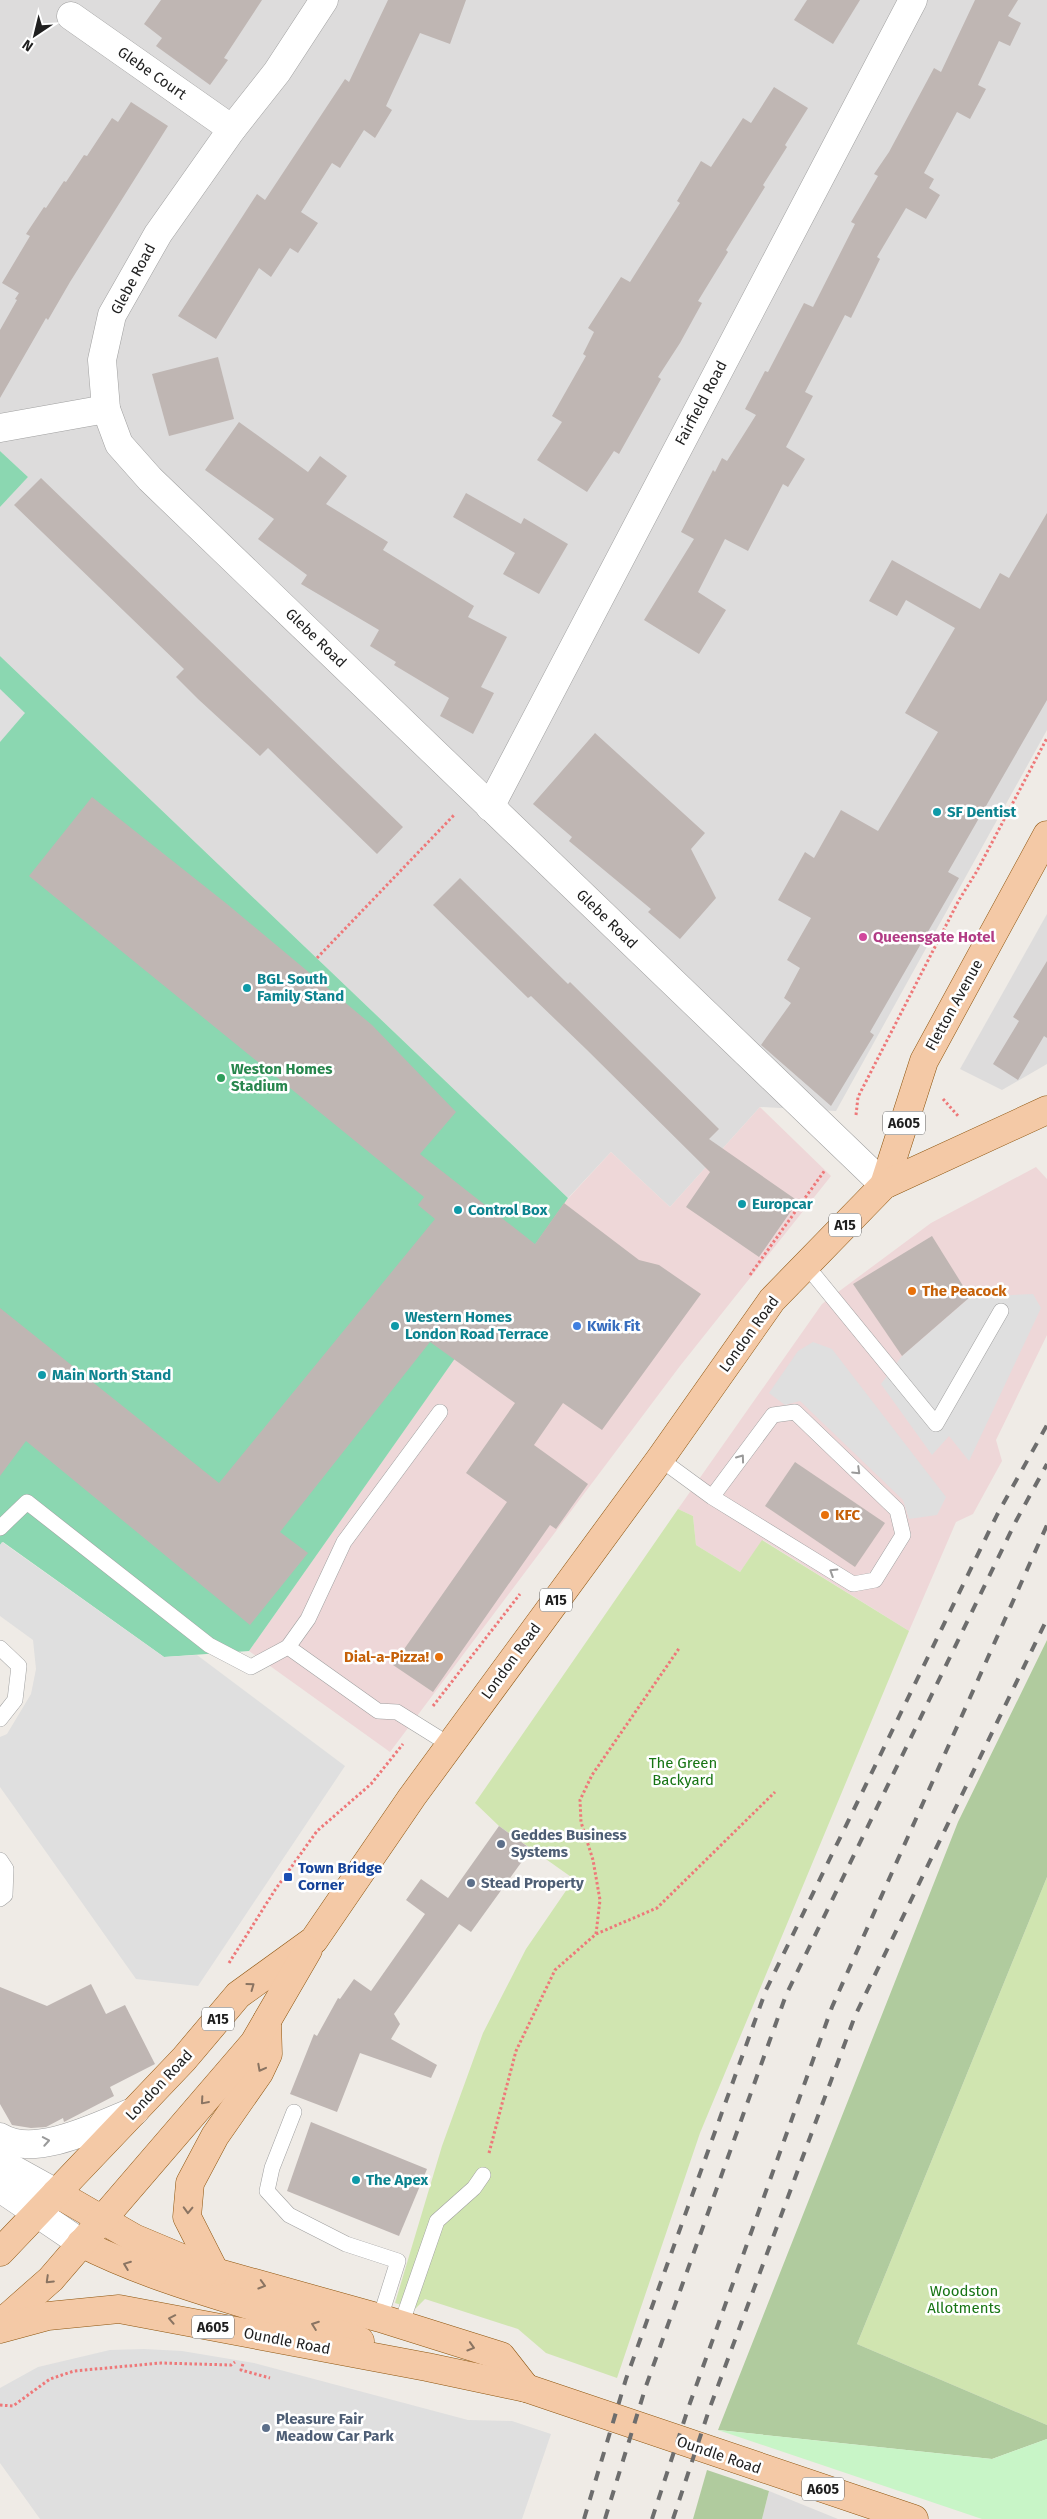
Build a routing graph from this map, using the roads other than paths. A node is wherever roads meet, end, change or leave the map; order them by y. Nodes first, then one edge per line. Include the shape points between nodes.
1 (324, 0) edge
2 (913, 0) edge
3 (71, 16) dead end
4 (232, 130) junction
5 (106, 409) junction
6 (0, 428) edge
7 (483, 799) junction
8 (1047, 835) edge
9 (1047, 1110) edge
10 (884, 1185) junction
11 (806, 1265) junction
12 (1001, 1311) dead end
13 (440, 1412) dead end
14 (660, 1459) junction
15 (712, 1498) junction
16 (0, 1528) edge
17 (288, 1647) junction
18 (0, 1648) edge
19 (0, 1719) edge
20 (450, 1745) junction
21 (0, 1860) edge
22 (0, 1899) edge
23 (314, 1940) junction
24 (267, 2021) junction
25 (135, 2111) junction
26 (294, 2112) dead end
27 (0, 2137) edge
28 (0, 2162) edge
29 (483, 2176) road end
30 (0, 2188) edge
31 (56, 2193) junction
32 (37, 2214) junction
33 (101, 2220) junction
34 (81, 2244) junction
35 (0, 2252) edge
36 (215, 2272) junction
37 (391, 2322) junction
38 (0, 2324) edge
39 (0, 2329) edge
40 (427, 2367) junction
41 (526, 2388) junction
42 (914, 2519) edge

1 - 4 street, Glebe Road via 277,72
2 - 7 street, Fairfield Road
3 - 4 street, Glebe Court
4 - 5 street, Glebe Road via 158,234 112,315 102,360
5 - 6 street
5 - 7 street, Glebe Road via 119,444 150,479
7 - 10 street, Glebe Road
8 - 10 main road, Fletton Avenue / A605 via 924,1061
9 - 10 main road, London Road
10 - 11 main road, London Road / A15
11 - 12 lane via 936,1424
11 - 14 main road, London Road / A15 via 772,1300
13 - 17 lane via 344,1542 308,1619
14 - 15 lane
14 - 20 main road, London Road / A15
15 -> 15 lane via 773,1415 795,1412 898,1510 903,1535 875,1580 853,1584
16 - 17 lane via 27,1502 209,1645 251,1667
17 - 20 lane via 378,1711 397,1712
18 - 19 lane via 19,1666 15,1700
20 - 23 main road, London Road / A15
21 - 22 lane via 6,1870 5,1895
23 - 24 main road
25 -> 23 main road, London Road / A15 via 238,1995
24 -> 33 main road via 254,2043
24 -> 36 main road via 268,2054 259,2073 215,2136 190,2183 187,2217
27 -> 25 street via 11,2144 27,2145 71,2137
25 - 31 main road, London Road / A15
26 - 37 lane via 272,2168 267,2191 289,2215 346,2244 398,2261
28 - 31 street
29 - 37 lane via 437,2221
30 - 32 street
31 - 32 main road, London Road / A15
31 - 33 main road
32 - 34 street
32 - 35 main road, London Road / A15
33 - 34 main road
33 - 36 main road via 134,2238
34 -> 38 main road via 51,2279
40 -> 34 main road, Oundle Road / A605 via 309,2322 165,2279 115,2261
36 -> 37 main road
37 -> 41 main road via 501,2356
40 -> 39 main road, Oundle Road / A605 via 119,2309 48,2316
40 - 41 main road, Oundle Road / A605
41 - 42 main road, Oundle Road / A605

